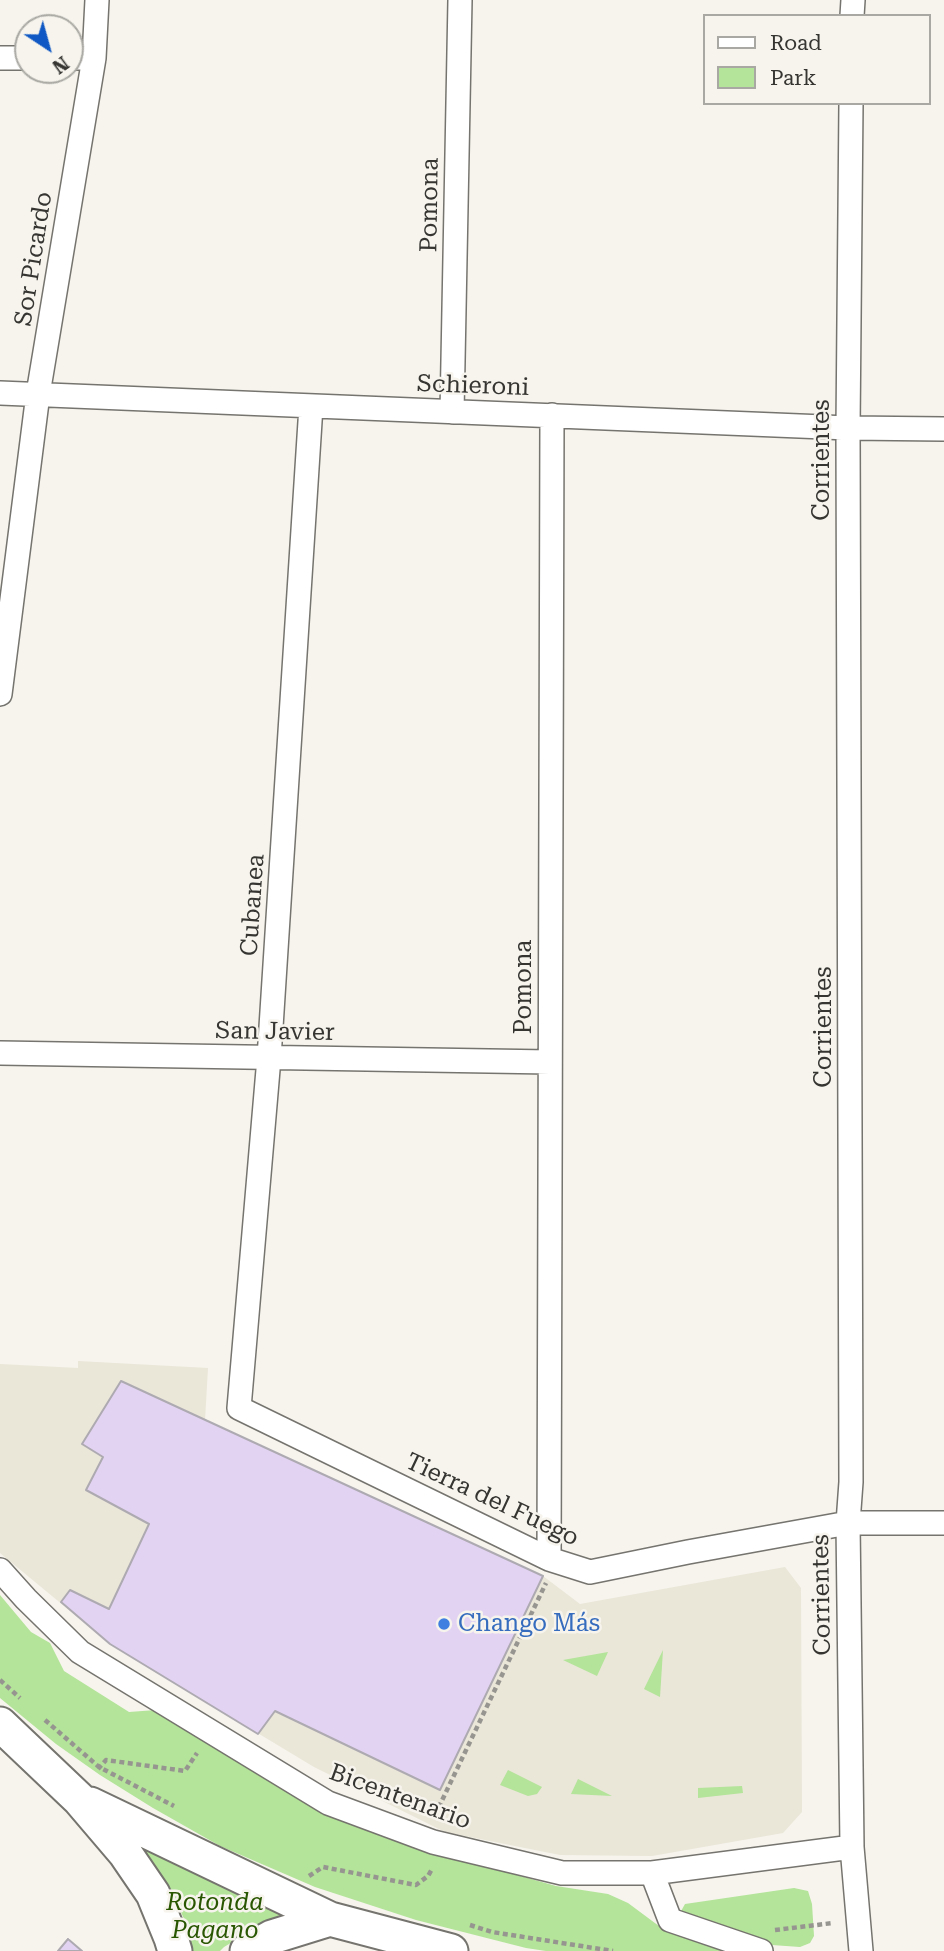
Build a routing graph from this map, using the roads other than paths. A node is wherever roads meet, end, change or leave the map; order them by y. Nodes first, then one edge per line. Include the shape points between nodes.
1 (97, 0) edge
2 (460, 0) edge
3 (84, 58) edge
4 (94, 58) junction
5 (851, 105) edge
6 (0, 393) edge
7 (38, 394) junction
8 (312, 405) junction
9 (452, 412) junction
10 (552, 415) junction
11 (848, 428) junction
12 (944, 429) edge
13 (0, 694) edge
14 (0, 1053) edge
15 (269, 1058) junction
16 (550, 1062) junction
17 (239, 1408) joint
18 (848, 1523) junction
19 (944, 1523) edge
20 (555, 1561) junction
21 (0, 1570) edge
22 (0, 1724) edge
23 (79, 1799) junction
24 (852, 1847) junction
25 (652, 1873) junction
26 (330, 1919) junction
27 (459, 1938) edge
28 (752, 1948) edge
29 (175, 1951) edge
30 (247, 1951) edge
31 (861, 1951) edge

1 - 4 street, Sor Picardo
2 - 9 street, Pomona
3 - 4 street
4 - 7 street, Sor Picardo
5 - 11 street, Corrientes
6 - 7 street, Schieroni
7 - 8 street, Schieroni
7 - 13 street, Sor Picardo
8 - 9 street, Schieroni
8 - 15 street, Cubanea
9 - 10 street, Schieroni
10 - 11 street, Schieroni
10 - 16 street, Pomona
11 - 12 street, Schieroni
11 - 18 street, Corrientes
14 - 15 street, San Javier
15 - 16 street, San Javier
15 - 17 street, Cubanea
16 - 20 street, Pomona
17 - 20 street, Tierra del Fuego
18 - 19 street, Tierra del Fuego
18 - 20 street, Tierra del Fuego via 590,1572
18 - 24 street, Corrientes
21 - 25 street, Bicentenario via 79,1652 328,1803 433,1842 562,1873
22 - 23 main road
23 - 26 main road
23 - 29 main road via 125,1853 152,1894
24 - 25 street, Bicentenario
24 - 31 street, Corrientes
25 - 28 street via 670,1920
26 - 27 main road
26 - 30 main road via 272,1937

